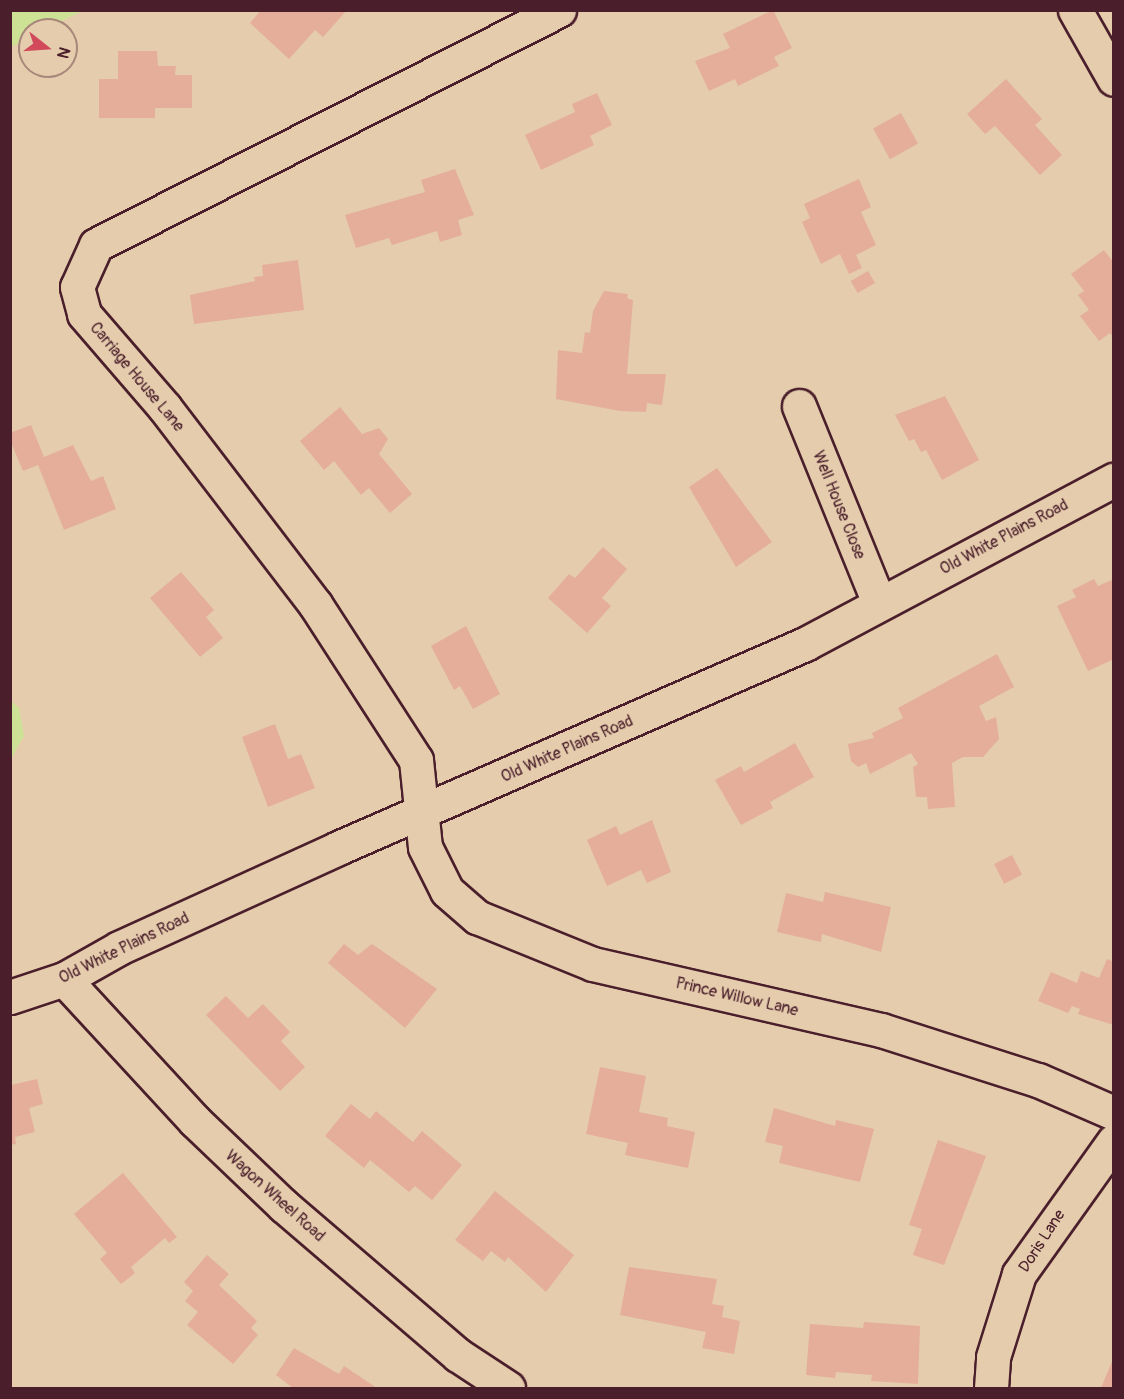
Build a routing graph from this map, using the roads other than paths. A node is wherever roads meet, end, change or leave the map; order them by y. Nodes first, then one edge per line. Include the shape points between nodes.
1 (559, 10) edge
2 (1075, 10) edge
3 (1113, 79) edge
4 (799, 406) dead end
5 (1113, 480) edge
6 (879, 603) junction
7 (420, 814) junction
8 (64, 979) junction
9 (10, 997) edge
10 (1113, 1113) edge
11 (1113, 1141) edge
12 (508, 1389) edge
13 (991, 1389) edge

1 - 7 street, Carriage House Lane via 96,245 78,287 84,314 165,408 315,604 416,760 421,774
2 - 3 street
4 - 6 street, Well House Close
5 - 6 street, Old White Plains Road
6 - 7 street, Old White Plains Road via 805,644
7 - 8 street, Old White Plains Road via 119,948
7 - 10 street, Prince Willow Lane via 425,847 447,891 477,917 519,937 593,964 881,1030 1038,1080
8 - 9 street, Old White Plains Road
8 - 12 street, Wagon Wheel Road via 195,1121 284,1206 458,1355
11 - 13 street, Doris Lane via 1018,1274 993,1358

